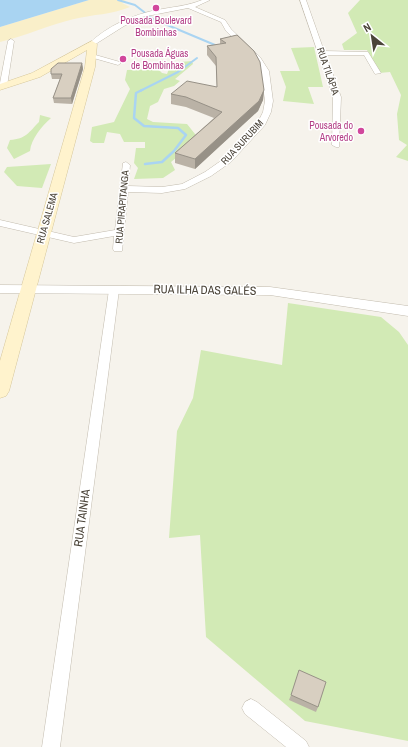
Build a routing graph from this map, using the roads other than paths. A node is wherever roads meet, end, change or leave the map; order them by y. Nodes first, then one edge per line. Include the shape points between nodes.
1 (206, 0) edge
2 (303, 0) edge
3 (190, 7) junction
4 (11, 41) dead end
5 (92, 50) junction
6 (321, 53) junction
7 (118, 63) dead end
8 (377, 73) dead end
9 (2, 86) edge
10 (336, 145) dead end
11 (126, 165) dead end
12 (123, 189) junction
13 (0, 223) edge
14 (120, 232) junction
15 (42, 234) junction
16 (118, 249) dead end
17 (0, 289) edge
18 (28, 289) junction
19 (114, 290) junction
20 (408, 311) edge
21 (0, 391) edge
22 (251, 708) dead end
23 (51, 747) edge
24 (300, 747) edge

1 - 3 street
2 - 6 street, RUA TILÁPIA
3 - 5 street via 142,15 122,24
3 - 12 street, RUA SURUBIM via 223,21 228,30 258,58 265,71 268,112 262,123 228,160 208,174 185,186 174,188
4 - 9 street
5 - 7 street
5 - 9 main road via 36,76
5 - 15 main road, RUA SALEMA
6 - 8 street via 366,53
6 - 10 street, RUA TILÁPIA via 337,97
11 - 12 street, RUA PIRAPITANGA
12 - 14 street, RUA PIRAPITANGA
13 - 15 street
14 - 15 street via 74,240
14 - 16 street, RUA PIRAPITANGA
15 - 18 main road, RUA SALEMA
17 - 18 street, RUA ILHA DAS GALÉS
18 - 19 street, RUA ILHA DAS GALÉS
18 - 21 main road, RUA SALEMA
19 - 20 street, RUA ILHA DAS GALÉS via 270,291
19 - 23 street, RUA TAINHA
22 - 24 street

